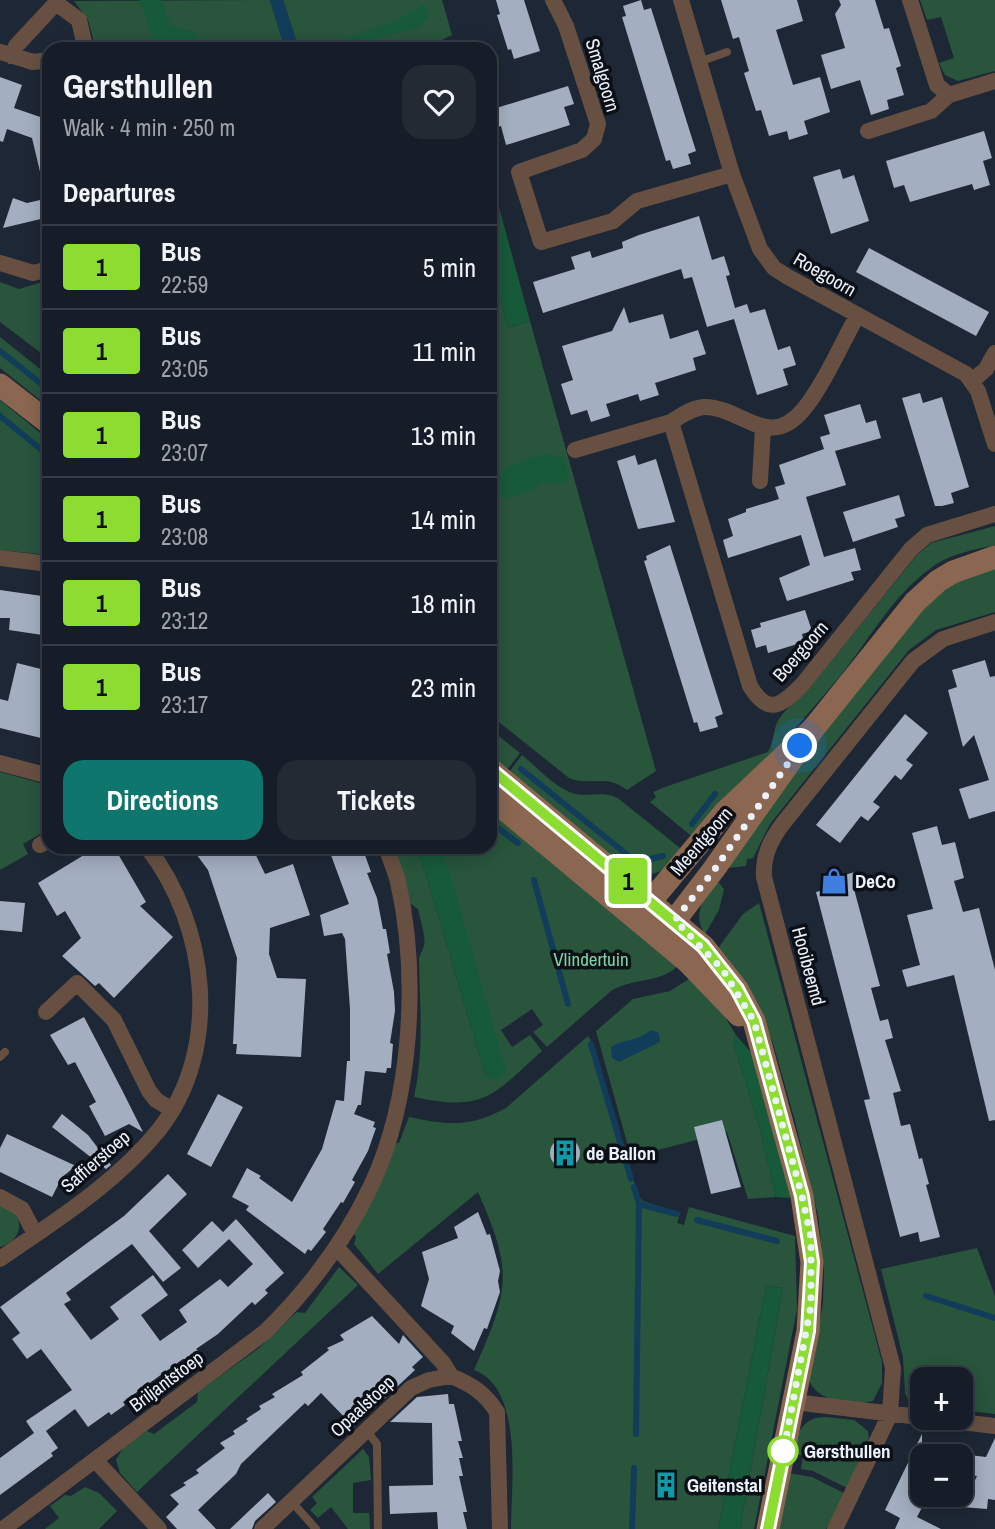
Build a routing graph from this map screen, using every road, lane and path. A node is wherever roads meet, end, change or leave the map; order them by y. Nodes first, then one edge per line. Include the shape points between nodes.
1 (553, 0) edge
2 (681, 0) edge
3 (910, 0) edge
4 (58, 2) edge
5 (84, 42) edge
6 (727, 52) dead end
7 (6, 54) edge
8 (42, 61) edge
9 (699, 62) junction
10 (995, 81) edge
11 (949, 94) junction
12 (867, 131) dead end
13 (732, 174) junction
14 (0, 263) edge
15 (42, 271) edge
16 (857, 316) junction
17 (995, 353) edge
18 (972, 381) junction
19 (0, 384) edge
20 (42, 417) edge
21 (671, 422) junction
22 (763, 428) junction
23 (995, 444) edge
24 (576, 450) dead end
25 (760, 481) dead end
26 (995, 514) edge
27 (995, 556) edge
28 (0, 558) edge
29 (42, 563) edge
30 (995, 622) edge
31 (813, 729) junction
32 (0, 763) edge
33 (42, 774) edge
34 (497, 775) edge
35 (497, 803) edge
36 (152, 854) edge
37 (388, 854) edge
38 (651, 900) junction
39 (675, 920) junction
40 (649, 928) junction
41 (46, 1012) dead end
42 (763, 1053) junction
43 (171, 1109) junction
44 (0, 1197) edge
45 (35, 1234) junction
46 (336, 1247) junction
47 (0, 1259) edge
48 (451, 1376) junction
49 (794, 1402) junction
50 (890, 1414) junction
51 (995, 1426) edge
52 (366, 1430) junction
53 (96, 1461) junction
54 (291, 1501) junction
55 (3, 1529) edge
56 (159, 1529) edge
57 (262, 1529) edge
58 (316, 1529) edge
59 (377, 1529) edge
60 (500, 1529) edge
61 (768, 1529) edge
62 (835, 1529) edge

1 - 13 street, Smalgoorn via 598,124 594,139 582,150 519,172 541,242 613,221 637,201
2 - 9 street, Roegoorn
3 - 11 street via 937,85
4 - 5 street via 79,20
4 - 7 street
6 - 9 lane
7 - 8 street
9 - 13 street, Roegoorn
10 - 11 street
11 - 12 street via 932,111
13 - 16 street, Roegoorn via 765,258 774,268
14 - 15 street via 33,273
16 - 18 street, Roegoorn
16 - 22 street via 804,410 790,422
17 - 18 street
18 - 23 street
19 - 20 street
21 - 22 street via 701,407 713,407
21 - 24 street
21 - 26 street, Boergoorn via 750,686 767,705 780,703 802,685 927,535
22 - 25 street
27 - 31 street, Meentgoorn via 953,572 927,591
28 - 29 street
30 - 50 street, Hooibeemd via 943,639 913,661 781,826 764,859 764,877 890,1349
31 - 38 street, Meentgoorn via 725,812
31 - 39 street, Meentgoorn
32 - 33 street
34 - 38 street
35 - 40 street
36 - 43 street, Saffierstoep via 183,907 199,972 193,1059
37 - 46 street, Briljantstoep via 401,899 410,967 402,1076 372,1184
38 - 39 street
38 - 40 street
39 - 40 street
39 - 42 street via 737,989 754,1021
40 - 42 street via 730,1003
41 - 43 street via 77,983 114,1020 149,1091
42 - 49 street via 811,1238 811,1305
43 - 45 street, Saffierstoep via 138,1154
44 - 45 street via 22,1209
45 - 47 street, Saffierstoep
46 - 48 street
46 - 53 street, Briljantstoep via 294,1303 265,1332
48 - 52 street, Opaalstoep via 411,1388
48 - 60 street via 476,1387 497,1412
49 - 50 street
49 - 61 street
50 - 51 street
50 - 62 street
52 - 54 street, Opaalstoep
52 - 59 lane via 377,1444
53 - 55 street, Briljantstoep
53 - 56 street
54 - 57 street, Opaalstoep
54 - 58 lane

